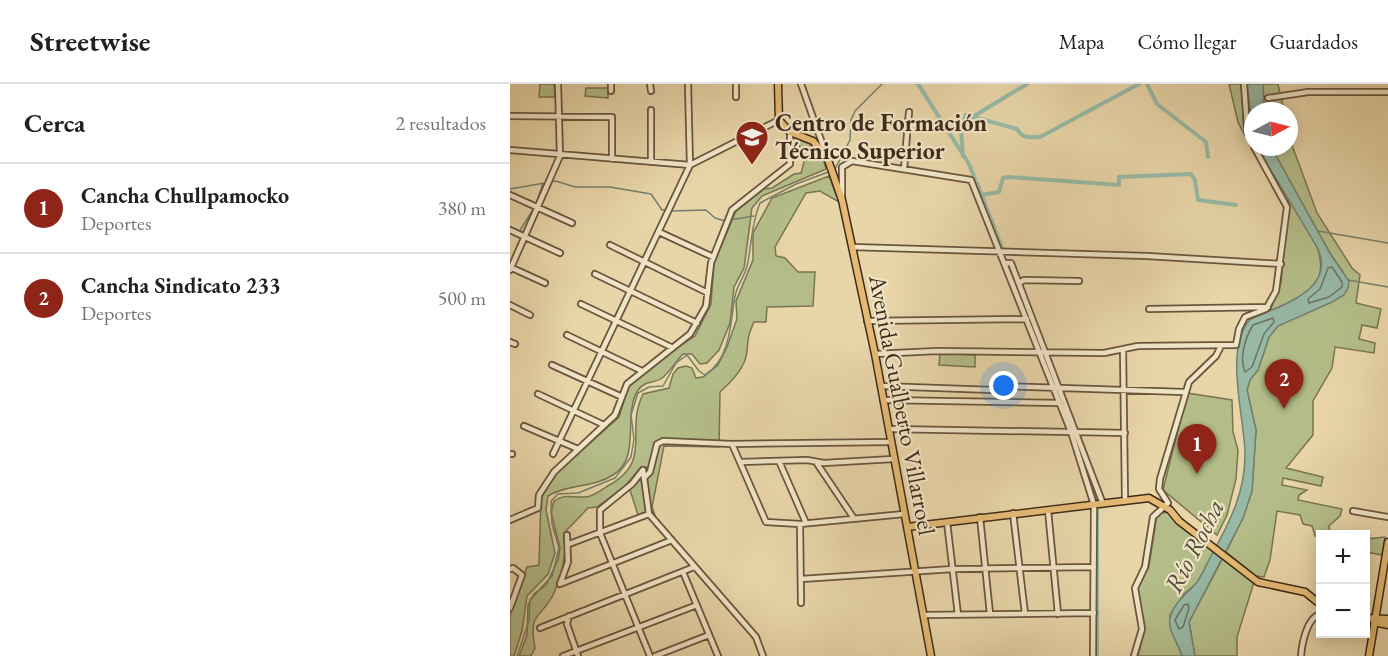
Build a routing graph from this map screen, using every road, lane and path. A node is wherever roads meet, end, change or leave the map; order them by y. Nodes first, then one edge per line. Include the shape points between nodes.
1 (558, 84) edge
2 (611, 84) edge
3 (650, 84) edge
4 (688, 84) edge
5 (736, 84) edge
6 (778, 84) edge
7 (801, 84) edge
8 (1244, 84) edge
9 (612, 91) dead end
10 (651, 91) dead end
11 (1388, 92) edge
12 (736, 97) dead end
13 (1268, 98) dead end
14 (1245, 102) edge
15 (651, 110) dead end
16 (909, 112) dead end
17 (510, 116) edge
18 (558, 117) junction
19 (779, 120) junction
20 (790, 132) junction
21 (510, 150) edge
22 (560, 156) junction
23 (1259, 156) edge
24 (612, 159) junction
25 (828, 160) junction
26 (651, 162) junction
27 (690, 165) junction
28 (904, 169) junction
29 (510, 195) edge
30 (842, 200) junction
31 (538, 208) junction
32 (572, 223) dead end
33 (510, 230) edge
34 (659, 232) junction
35 (525, 237) junction
36 (610, 245) dead end
37 (852, 247) junction
38 (1000, 252) junction
39 (560, 253) dead end
40 (713, 257) junction
41 (644, 262) junction
42 (1004, 263) junction
43 (1281, 264) junction
44 (510, 268) edge
45 (595, 274) dead end
46 (1078, 281) dead end
47 (545, 283) dead end
48 (1019, 284) junction
49 (630, 291) junction
50 (708, 293) junction
51 (581, 304) dead end
52 (510, 305) edge
53 (1268, 307) junction
54 (1149, 309) dead end
55 (530, 315) dead end
56 (1027, 320) junction
57 (616, 321) junction
58 (867, 321) junction
59 (696, 323) junction
60 (567, 335) dead end
61 (671, 347) junction
62 (1220, 348) junction
63 (1123, 349) junction
64 (602, 351) junction
65 (1043, 352) junction
66 (875, 354) junction
67 (552, 364) dead end
68 (642, 370) junction
69 (587, 381) junction
70 (881, 386) junction
71 (1056, 387) junction
72 (1125, 388) junction
73 (1184, 392) junction
74 (538, 394) dead end
75 (622, 397) junction
76 (884, 400) junction
77 (1059, 403) junction
78 (573, 411) junction
79 (604, 425) junction
80 (524, 426) dead end
81 (889, 429) junction
82 (1073, 432) junction
83 (1125, 433) junction
84 (559, 441) junction
85 (891, 442) junction
86 (732, 444) junction
87 (578, 449) junction
88 (553, 454) dead end
89 (894, 459) junction
90 (779, 461) junction
91 (740, 462) junction
92 (816, 462) junction
93 (644, 478) junction
94 (1125, 499) junction
95 (1103, 504) junction
96 (1094, 505) junction
97 (1165, 507) junction
98 (1048, 510) junction
99 (1353, 512) dead end
100 (1013, 513) junction
101 (649, 514) junction
102 (904, 514) junction
103 (853, 517) junction
104 (980, 517) junction
105 (1388, 517) edge
106 (510, 520) edge
107 (947, 522) junction
108 (803, 523) junction
109 (907, 527) junction
110 (600, 533) junction
111 (567, 535) dead end
112 (672, 540) junction
113 (1388, 542) edge
114 (569, 544) junction
115 (612, 564) junction
116 (1053, 566) junction
117 (694, 567) junction
118 (1094, 567) junction
119 (1020, 568) junction
120 (510, 569) edge
121 (953, 569) junction
122 (986, 569) junction
123 (916, 571) junction
124 (683, 572) junction
125 (801, 579) junction
126 (625, 594) junction
127 (1316, 601) edge
128 (801, 603) dead end
129 (697, 605) junction
130 (510, 608) edge
131 (1094, 613) junction
132 (990, 614) junction
133 (1025, 614) junction
134 (1058, 614) junction
135 (924, 615) junction
136 (958, 615) junction
137 (569, 616) junction
138 (1316, 616) edge
139 (1370, 619) edge
140 (1388, 619) edge
141 (1376, 620) junction
142 (1388, 625) edge
143 (639, 627) junction
144 (540, 628) dead end
145 (709, 635) junction
146 (577, 654) edge
147 (563, 656) edge
148 (650, 656) edge
149 (656, 656) edge
150 (718, 656) edge
151 (762, 656) edge
152 (931, 656) edge
153 (1093, 656) edge
154 (1134, 656) edge
155 (1301, 656) edge
156 (1369, 656) edge

1 - 18 street
2 - 9 street
3 - 10 street
4 - 27 street
5 - 12 street
6 - 19 main road
7 - 25 street
8 - 14 street
11 - 13 street via 1308,92
15 - 26 street
16 - 28 street
17 - 18 street
18 - 22 street
18 - 24 street via 612,117
19 - 20 main road
19 - 27 street
20 - 25 main road via 808,138
20 - 40 street via 790,164 732,210
21 - 22 street
22 - 24 street
22 - 31 street
23 - 43 street via 1287,207
24 - 26 street
25 - 30 main road, Avenida Gualberto Villarroel
26 - 27 street
27 - 34 street
28 - 30 street via 848,162 842,171
28 - 38 street via 971,180
29 - 31 street
30 - 37 main road, Avenida Gualberto Villarroel
31 - 32 street
31 - 35 street
33 - 35 street
34 - 40 street
34 - 41 street
35 - 39 street
35 - 44 street
36 - 41 street
37 - 38 street
37 - 58 main road, Avenida Gualberto Villarroel
38 - 42 street
38 - 43 street
40 - 50 street
41 - 49 street
41 - 50 street
42 - 48 street via 1011,263
42 - 56 street
43 - 53 street via 1276,291
44 - 47 street
45 - 49 street
46 - 48 street via 1024,280
48 - 65 street
49 - 57 street
49 - 59 street
50 - 59 street
51 - 57 street
52 - 55 street
53 - 54 street
53 - 62 street via 1245,317 1236,345
56 - 58 street
56 - 65 street
57 - 61 street
57 - 64 street
58 - 66 main road, Avenida Gualberto Villarroel
59 - 61 street via 690,334
60 - 64 street
61 - 68 street
62 - 63 street
62 - 73 street
63 - 65 street via 1104,353
63 - 72 street
64 - 68 street
64 - 69 street
65 - 66 street
65 - 71 street
66 - 70 main road, Avenida Gualberto Villarroel
67 - 69 street
68 - 75 street via 627,384
69 - 75 street
69 - 78 street
70 - 71 street via 993,390 1003,386
70 - 76 main road, Avenida Gualberto Villarroel
71 - 72 street
71 - 77 street
71 - 82 street
72 - 73 street
72 - 83 street
73 - 97 street via 1158,489 1168,500
74 - 78 street
75 - 79 street via 615,415
76 - 77 street
76 - 81 main road, Avenida Gualberto Villarroel
77 - 82 street
78 - 79 street
78 - 84 street
79 - 87 street
80 - 84 street
81 - 82 street
81 - 85 main road, Avenida Gualberto Villarroel
82 - 83 street
82 - 95 street
82 - 96 street
83 - 94 street
84 - 87 street
84 - 88 street
85 - 86 street
85 - 89 main road, Avenida Gualberto Villarroel
86 - 91 street
86 - 93 street via 663,441 657,444 650,472
87 - 106 street via 554,472 539,495 538,508
89 - 92 street
89 - 102 main road, Avenida Gualberto Villarroel
90 - 91 street
90 - 92 street
90 - 108 street
91 - 108 street via 766,522
92 - 103 street
93 - 101 street
93 - 110 street via 643,470 600,510
94 - 95 main road
94 - 97 main road via 1149,498
95 - 96 main road
96 - 98 main road
96 - 118 street
97 - 127 main road via 1258,582 1305,592
97 - 154 street via 1153,517 1145,567 1135,588 1142,629
98 - 100 main road
98 - 116 street
99 - 105 street
100 - 104 main road
100 - 119 street
101 - 110 street
101 - 112 street
102 - 103 street
102 - 109 main road, Avenida Gualberto Villarroel
103 - 108 street
104 - 107 main road
104 - 122 street
107 - 109 main road
107 - 121 street
108 - 125 street
109 - 123 main road, Avenida Gualberto Villarroel
110 - 114 street
110 - 115 street
111 - 114 street
112 - 115 street
112 - 117 street
113 - 141 main road
114 - 115 street via 560,584
115 - 126 street
116 - 118 street
116 - 119 street
116 - 134 street
117 - 124 street
117 - 151 street via 756,637
118 - 131 street
119 - 122 street
119 - 133 street
120 - 130 street via 522,575
121 - 122 street
121 - 123 street
121 - 136 street
122 - 132 street
123 - 125 street
123 - 135 main road, Avenida Gualberto Villarroel
124 - 126 street
124 - 129 street
125 - 128 street
126 - 137 street
126 - 143 street
129 - 143 street
129 - 145 street
131 - 134 street
131 - 153 street
132 - 133 street
132 - 136 street
133 - 134 street
135 - 136 street
135 - 152 main road, Avenida Gualberto Villarroel
137 - 144 street
137 - 146 street via 567,624
138 - 155 street via 1301,647
139 - 141 main road
140 - 141 main road
141 - 142 main road
141 - 156 main road
143 - 146 street
143 - 148 street
145 - 149 street
145 - 150 street
146 - 147 street

